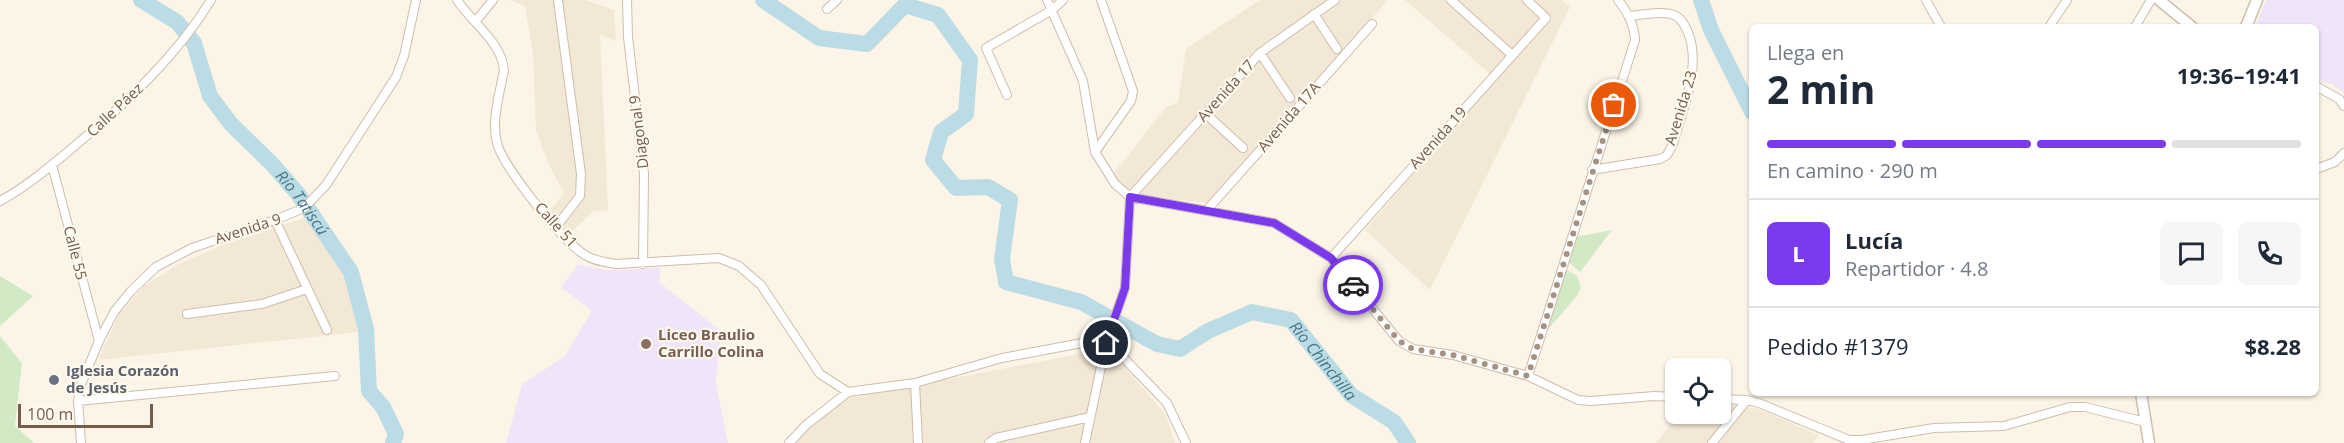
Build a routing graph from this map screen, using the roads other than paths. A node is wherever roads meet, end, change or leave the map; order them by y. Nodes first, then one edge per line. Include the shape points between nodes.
1 (211, 0) edge
2 (416, 0) edge
3 (457, 0) edge
4 (493, 0) edge
5 (558, 0) edge
6 (627, 0) edge
7 (837, 0) edge
8 (1047, 0) edge
9 (1063, 0) edge
10 (1101, 0) edge
11 (1335, 0) edge
12 (1451, 0) edge
13 (1527, 0) edge
14 (1618, 0) edge
15 (1926, 0) edge
16 (2067, 0) edge
17 (2151, 0) edge
18 (2159, 0) edge
19 (2257, 0) edge
20 (827, 9) dead end
21 (1052, 10) junction
22 (1314, 14) junction
23 (1629, 16) junction
24 (475, 22) junction
25 (1372, 24) dead end
26 (1939, 24) edge
27 (2051, 24) edge
28 (2136, 24) edge
29 (2188, 24) edge
30 (2247, 24) edge
31 (1337, 49) dead end
32 (1260, 53) junction
33 (1512, 55) junction
34 (2319, 89) edge
35 (1007, 95) dead end
36 (1290, 98) dead end
37 (2344, 106) edge
38 (1206, 114) junction
39 (1243, 148) dead end
40 (1095, 152) junction
41 (2344, 153) edge
42 (52, 165) junction
43 (2319, 168) edge
44 (1592, 170) junction
45 (1130, 197) junction
46 (0, 201) edge
47 (1208, 210) junction
48 (275, 220) junction
49 (556, 226) junction
50 (1331, 258) junction
51 (643, 264) junction
52 (307, 289) junction
53 (187, 314) dead end
54 (327, 330) dead end
55 (99, 341) junction
56 (1106, 343) junction
57 (335, 376) dead end
58 (1528, 376) junction
59 (915, 383) junction
60 (849, 392) junction
61 (1665, 396) edge
62 (2141, 396) edge
63 (1731, 399) edge
64 (78, 400) junction
65 (1747, 400) junction
66 (1090, 417) junction
67 (2145, 422) junction
68 (81, 443) edge
69 (789, 443) edge
70 (918, 443) edge
71 (989, 443) edge
72 (1085, 443) edge
73 (1186, 443) edge
74 (1712, 443) edge
75 (2149, 443) edge

1 - 42 street, Calle Páez via 182,43 116,111
2 - 48 street, Avenida 9 via 396,77 318,195 304,208
3 - 24 street, Calle 51
4 - 24 street
5 - 49 street via 581,174 580,196
6 - 51 street, Diagonal 9 via 644,174
7 - 20 street
8 - 21 street
9 - 21 street
10 - 40 street via 1133,91 1131,102
11 - 22 street, Avenida 17
12 - 33 street
13 - 33 street, Avenida 19 via 1546,18
14 - 23 street
15 - 26 street
16 - 27 street
17 - 28 street
18 - 29 main road
19 - 30 main road
21 - 35 street via 986,48
21 - 40 street via 1083,81
22 - 31 street
22 - 32 street, Avenida 17
23 - 44 street via 1635,40
23 - 44 street, Avenida 23 via 1664,14 1682,20 1694,49 1694,65 1673,144 1666,155
24 - 49 street, Calle 51 via 503,59 497,145 521,185
25 - 47 street, Avenida 17A
32 - 36 street
32 - 38 street, Avenida 17
33 - 50 street, Avenida 19
34 - 37 street
38 - 39 street
38 - 45 street, Avenida 17
40 - 45 street via 1115,184
41 - 43 street via 2335,162
42 - 46 street, Calle Páez
42 - 55 street, Calle 55
44 - 58 street
45 - 47 street
45 - 56 street via 1125,288
47 - 50 street via 1274,223
48 - 52 street
48 - 55 street, Avenida 9 via 192,248 156,267 130,291
49 - 51 street, Calle 51 via 584,255 616,264
50 - 58 street via 1399,341 1413,349 1453,355
51 - 60 street, Calle 51 via 719,258 739,266 761,285 820,374
52 - 53 street via 262,304
52 - 54 street
55 - 64 street, Avenida 9
56 - 59 street via 1088,340 1002,358
56 - 66 street
56 - 73 street via 1167,402
57 - 64 street
58 - 61 street via 1578,400
59 - 60 street
59 - 70 street
60 - 69 street
62 - 67 main road
63 - 65 street
64 - 68 street, Avenida 9
65 - 67 street via 1849,440 1934,428 2004,426 2070,407
65 - 74 street
66 - 71 street via 996,438
66 - 72 street
67 - 75 main road

